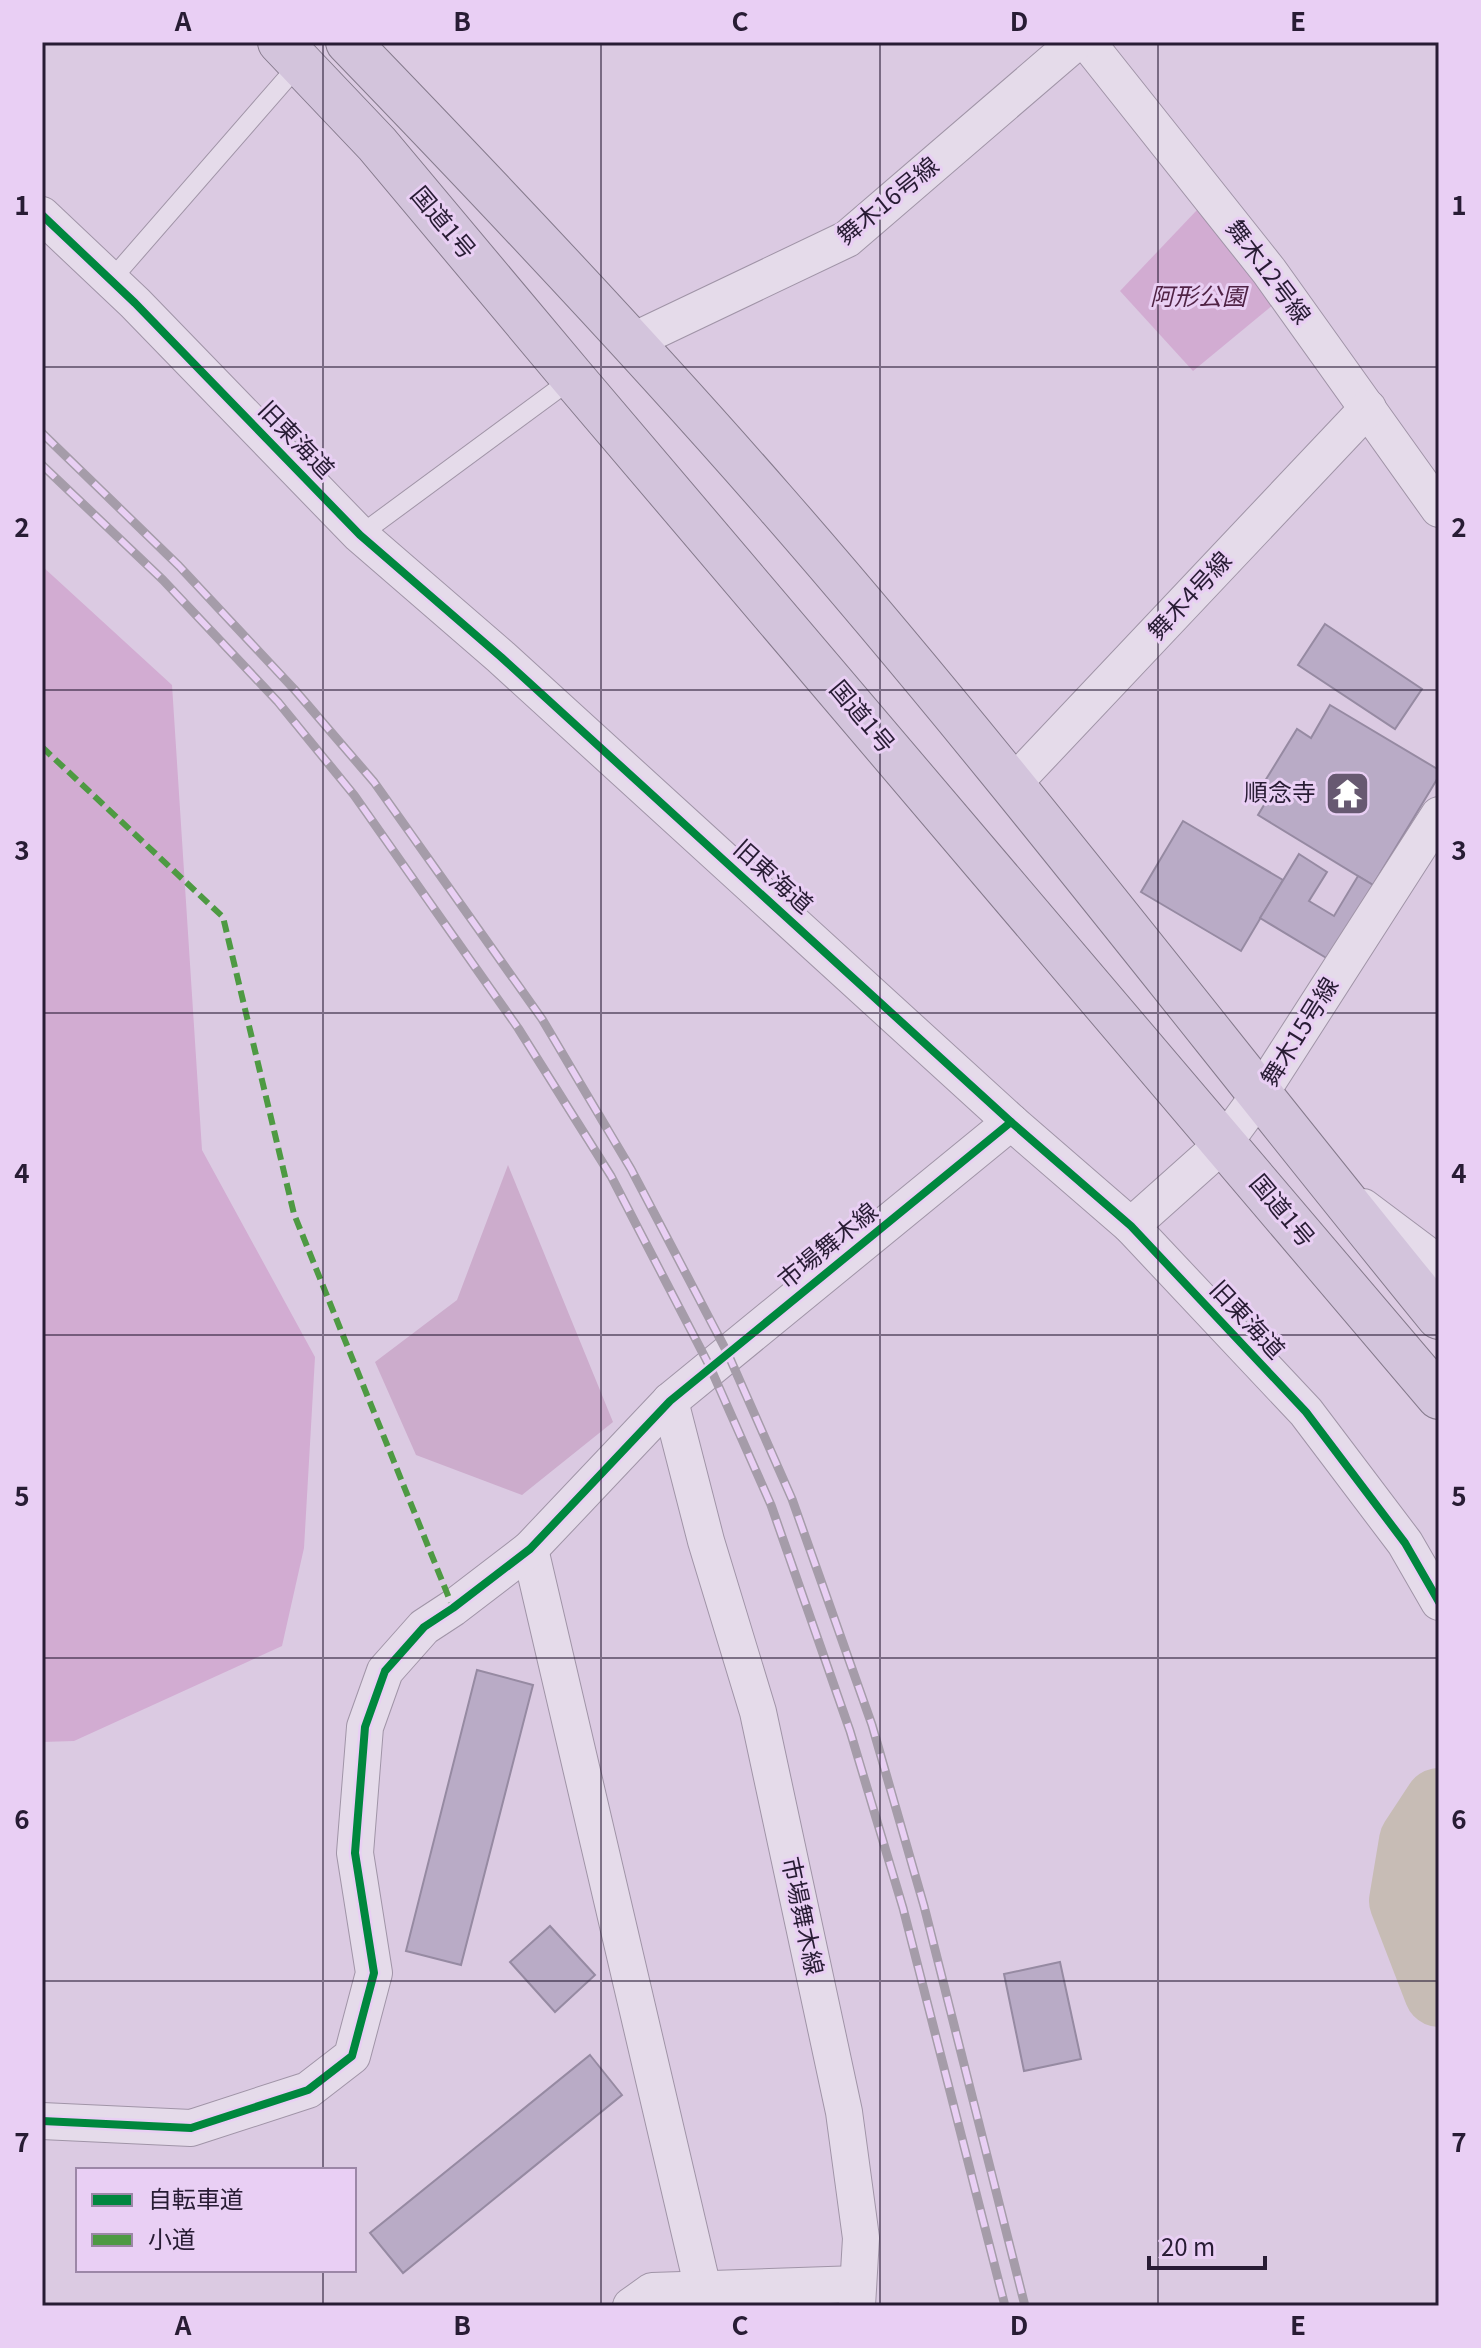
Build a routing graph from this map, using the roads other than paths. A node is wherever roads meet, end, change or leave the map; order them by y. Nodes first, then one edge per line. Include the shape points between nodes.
1 (348, 42) edge
2 (1076, 42) edge
3 (1087, 42) edge
4 (290, 52) edge
5 (42, 215) edge
6 (111, 280) junction
7 (631, 342) junction
8 (573, 378) junction
9 (1368, 408) junction
10 (1439, 509) edge
11 (360, 535) junction
12 (1012, 785) junction
13 (1439, 815) edge
14 (1260, 1094) junction
15 (1011, 1122) junction
16 (1224, 1143) junction
17 (1327, 1180) junction
18 (1131, 1226) junction
19 (1439, 1264) edge
20 (1439, 1317) edge
21 (1439, 1397) edge
22 (670, 1401) junction
23 (530, 1549) junction
24 (1439, 1602) edge
25 (42, 2121) edge
26 (703, 2289) junction
27 (858, 2295) edge
28 (631, 2306) edge

1 - 7 highway
2 - 7 street, 舞木16号線 via 847,239
3 - 9 street, 舞木12号線 via 1269,271
4 - 6 lane
4 - 8 highway, 国道1号 via 377,144
5 - 6 street, 旧東海道
6 - 11 street, 旧東海道
7 - 12 highway via 774,502
8 - 11 lane
8 - 16 highway, 国道1号
9 - 10 street, 舞木12号線
9 - 12 street, 舞木4号線
11 - 15 street, 旧東海道 via 622,765
12 - 14 highway
13 - 14 street, 舞木15号線
14 - 16 street, 舞木15号線
14 - 17 highway
15 - 18 street, 旧東海道
15 - 22 street, 市場舞木線
16 - 18 street, 舞木15号線
16 - 21 highway, 国道1号
17 - 19 street
17 - 20 highway
18 - 24 street, 旧東海道 via 1306,1412 1405,1543
22 - 23 street
22 - 27 street, 市場舞木線 via 758,1712 844,2112 861,2238
23 - 25 street via 424,1627 385,1671 365,1727 355,1853 374,1973 352,2056 308,2090 191,2128
23 - 26 street
26 - 27 street
26 - 28 street via 652,2291

